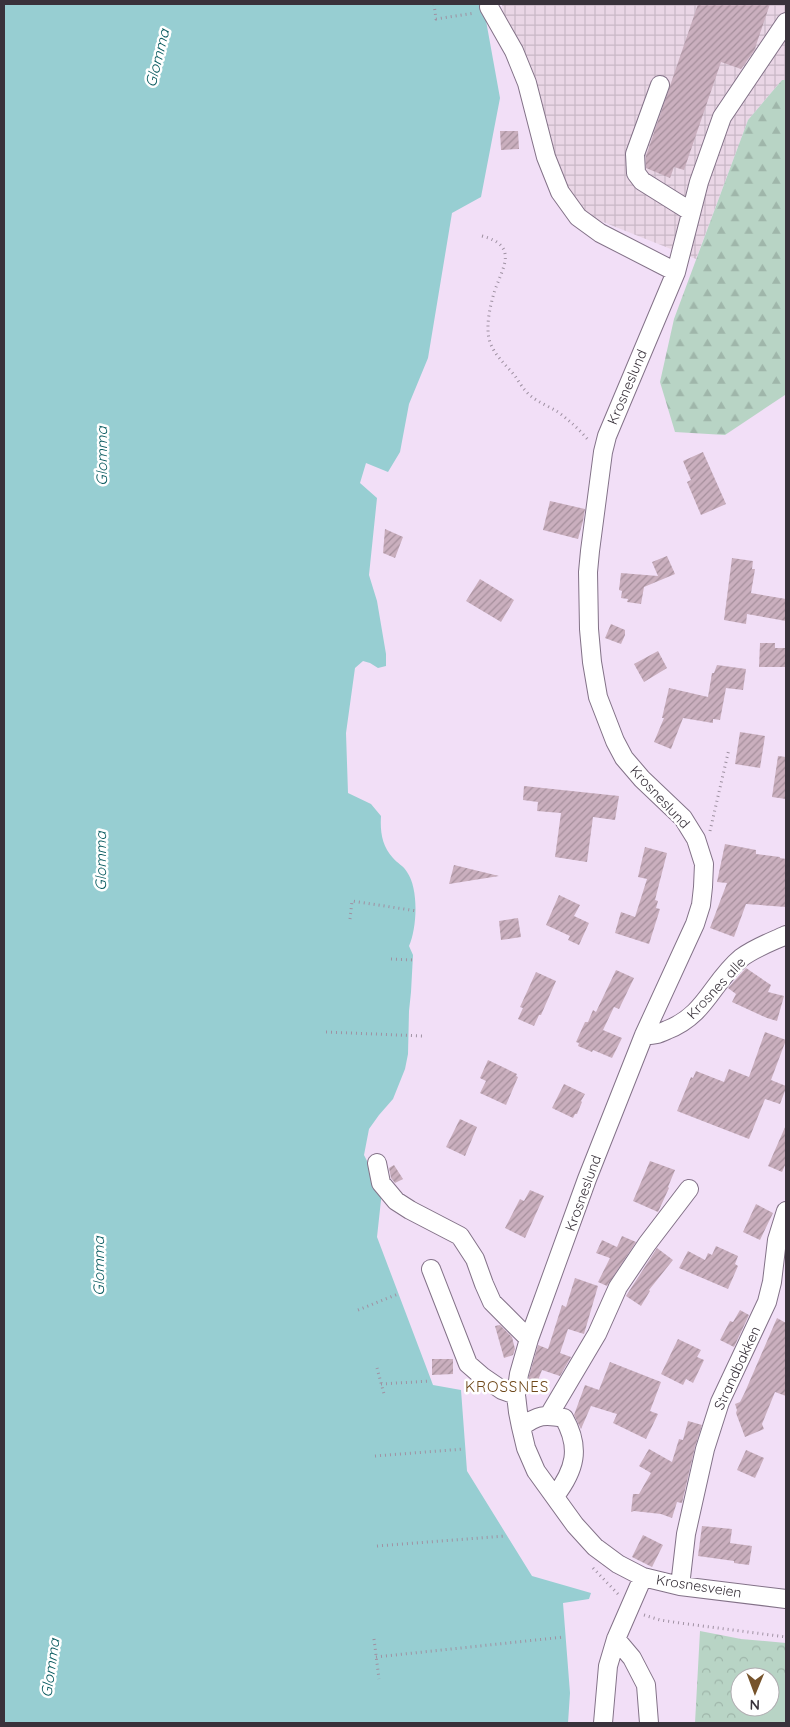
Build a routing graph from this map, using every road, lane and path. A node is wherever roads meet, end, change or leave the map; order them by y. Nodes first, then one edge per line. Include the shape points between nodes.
1 (434, 4) edge
2 (487, 9) joint
3 (786, 22) edge
4 (660, 85) dead end
5 (690, 211) junction
6 (482, 236) dead end
7 (676, 272) junction
8 (603, 452) junction
9 (729, 748) dead end
10 (696, 839) junction
11 (417, 911) dead end
12 (350, 919) dead end
13 (786, 935) edge
14 (391, 959) dead end
15 (414, 960) dead end
16 (326, 1032) dead end
17 (644, 1035) junction
18 (422, 1036) dead end
19 (377, 1163) dead end
20 (689, 1188) dead end
21 (786, 1211) edge
22 (430, 1269) dead end
23 (398, 1294) dead end
24 (358, 1310) dead end
25 (529, 1339) junction
26 (377, 1368) dead end
27 (431, 1381) dead end
28 (381, 1384) junction
29 (384, 1394) dead end
30 (516, 1395) junction
31 (549, 1415) junction
32 (521, 1426) junction
33 (464, 1449) dead end
34 (375, 1456) dead end
35 (555, 1496) junction
36 (505, 1536) dead end
37 (377, 1546) dead end
38 (643, 1576) junction
39 (680, 1586) junction
40 (786, 1599) edge
41 (564, 1637) dead end
42 (374, 1639) dead end
43 (616, 1639) junction
44 (376, 1657) junction
45 (379, 1679) dead end
46 (603, 1723) edge
47 (649, 1723) edge

1 - 2 path via 436,19
2 - 7 street via 514,51 527,83 546,157 560,192 578,217
3 - 5 street, Krosneslund via 722,117
4 - 5 street via 635,154 636,173 642,181
5 - 7 street, Krosneslund
6 - 8 path via 495,240 505,255 489,315 489,338 497,355 524,390 558,412
7 - 8 street, Krosneslund
8 - 10 street, Krosneslund via 588,572 594,682 624,758 683,818
9 - 10 path via 709,835
10 - 17 street, Krosneslund via 704,864 701,905
11 - 12 path via 352,901
13 - 17 street, Krosnes alle via 742,958 692,1016 671,1029 653,1036
14 - 15 path
16 - 18 path
17 - 25 street, Krosneslund via 586,1179
19 - 25 street via 381,1183 396,1201 460,1236 475,1259 492,1302
20 - 31 street via 618,1287 597,1334
21 - 39 street, Strandbakken via 777,1240 767,1302 720,1402 705,1449 686,1534
22 - 30 street via 468,1364 502,1390
23 - 24 path
25 - 30 street, Krosneslund
26 - 28 path
27 - 28 path
28 - 29 path
30 - 32 street, Krosneslund
31 - 32 street via 534,1417
31 - 35 street via 564,1418 574,1445 573,1463 567,1480
32 - 35 street, Krosnesveien via 536,1471
33 - 34 path
35 - 38 street, Krosnesveien via 595,1547 618,1564
36 - 37 path
38 - 39 street, Krosnesveien
38 - 43 street
39 - 40 street, Krosnesveien
41 - 44 path
42 - 44 path
43 - 46 street via 608,1666
43 - 47 street via 632,1658 646,1685
44 - 45 path

